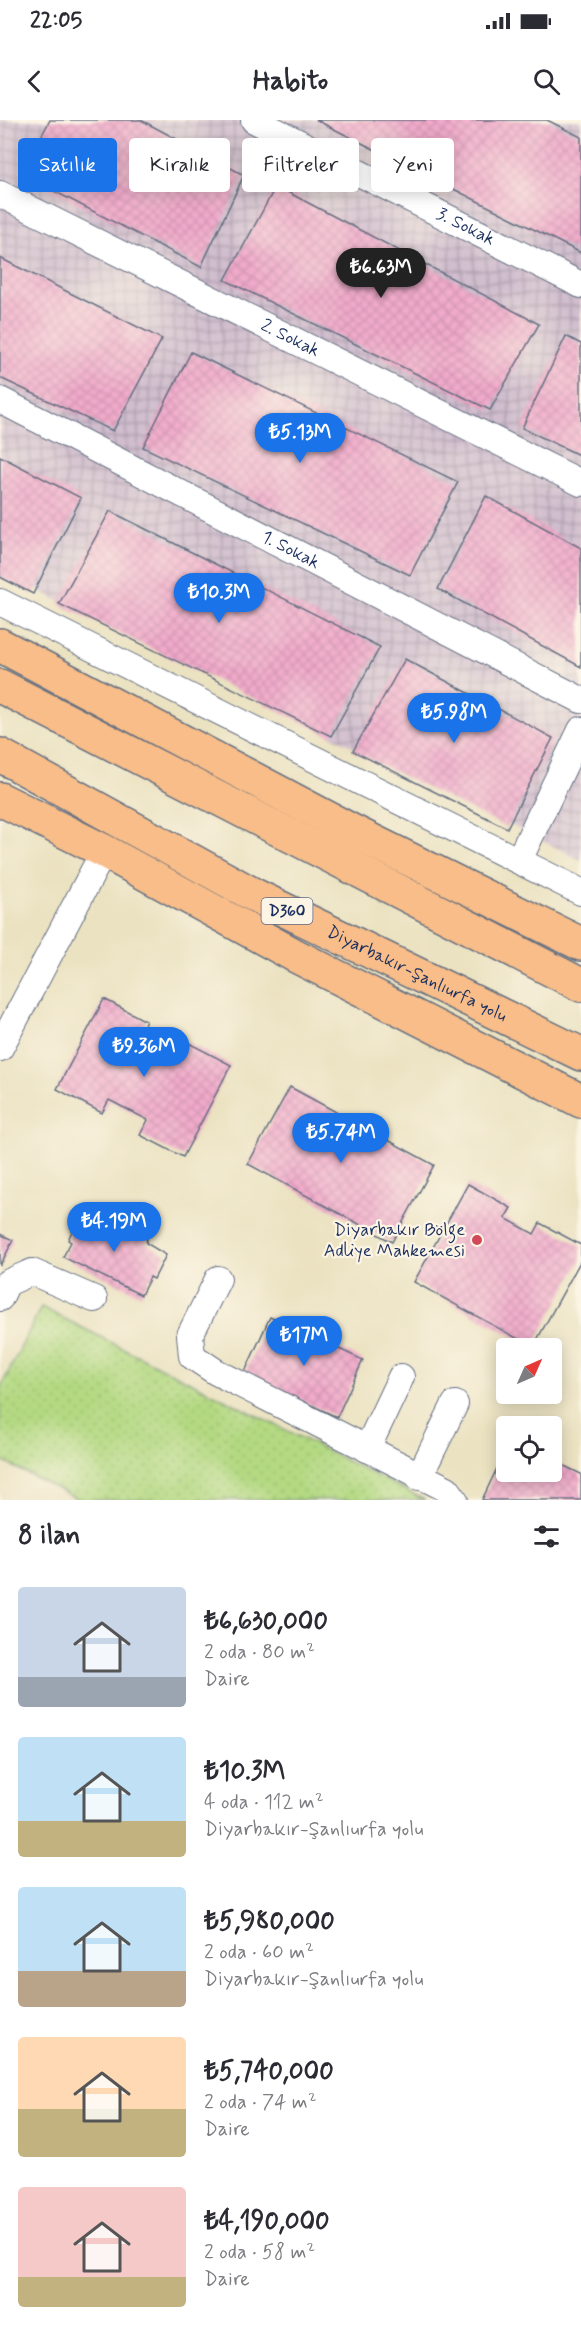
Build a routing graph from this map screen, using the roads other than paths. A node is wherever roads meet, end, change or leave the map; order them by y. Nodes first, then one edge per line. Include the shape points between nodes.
1 (254, 120) edge
2 (0, 194) edge
3 (581, 285) edge
4 (0, 400) edge
5 (581, 483) edge
6 (0, 602) edge
7 (0, 645) edge
8 (0, 686) edge
9 (581, 700) edge
10 (581, 730) edge
11 (112, 743) junction
12 (0, 756) edge
13 (1, 799) edge
14 (354, 832) junction
15 (104, 851) junction
16 (519, 860) junction
17 (581, 892) edge
18 (581, 944) edge
19 (581, 985) edge
20 (379, 998) junction
21 (0, 1048) edge
22 (581, 1057) edge
23 (581, 1101) edge
24 (218, 1280) dead end
25 (0, 1298) edge
26 (94, 1299) dead end
27 (401, 1377) dead end
28 (455, 1404) dead end
29 (367, 1449) junction
30 (419, 1477) junction
31 (455, 1500) edge

1 - 3 street, 3. Sokak
2 - 5 street, 2. Sokak
4 - 9 street, 1. Sokak
6 - 16 street
7 - 14 highway
8 - 11 highway
10 - 16 street
11 - 14 highway via 218,777
11 - 19 highway
12 - 22 highway, Diyarbakır-Şanlıurfa yolu / D360 via 254,895
13 - 15 highway
14 - 18 highway
15 - 20 highway
15 - 21 street
16 - 17 street
20 - 22 highway via 536,1048
20 - 23 highway
24 - 29 street via 190,1335 192,1356
25 - 26 street via 7,1283 32,1272
27 - 29 street
28 - 30 street
29 - 30 street
30 - 31 street via 447,1489

